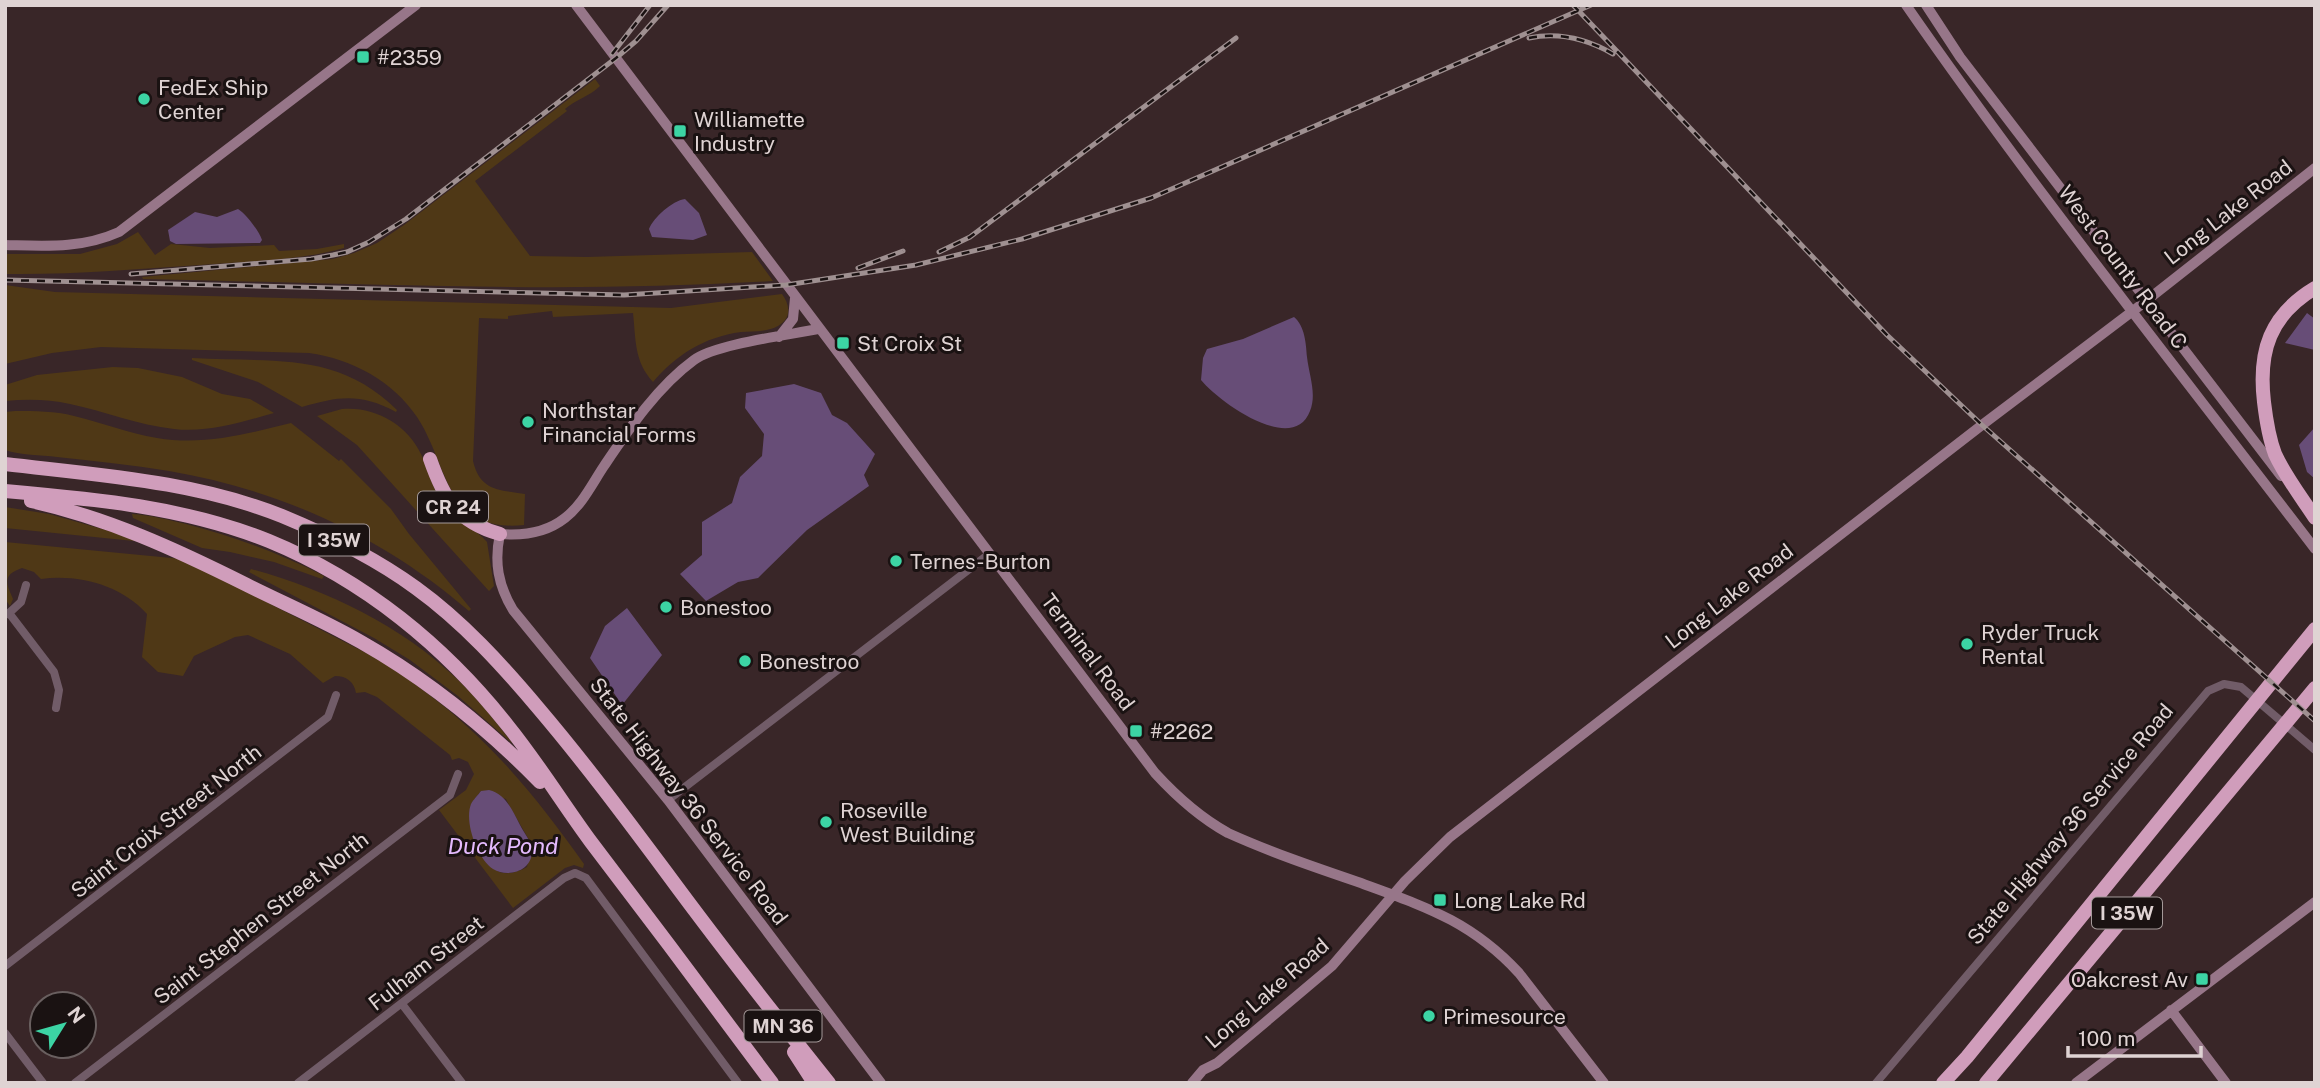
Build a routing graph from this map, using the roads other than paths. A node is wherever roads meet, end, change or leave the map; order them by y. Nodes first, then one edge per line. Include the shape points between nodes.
1 (416, 5) edge
2 (576, 5) edge
3 (1906, 5) edge
4 (1926, 5) edge
5 (1945, 34) junction
6 (1932, 44) junction
7 (2315, 167) edge
8 (5, 245) edge
9 (2315, 288) edge
10 (795, 298) junction
11 (2146, 301) junction
12 (2132, 311) junction
13 (818, 329) junction
14 (779, 337) junction
15 (430, 459) dead end
16 (5, 464) edge
17 (5, 493) edge
18 (2315, 519) edge
19 (499, 534) junction
20 (2315, 549) edge
21 (989, 554) junction
22 (26, 585) dead end
23 (7, 615) edge
24 (2315, 629) edge
25 (2313, 690) edge
26 (337, 695) dead end
27 (56, 708) dead end
28 (2315, 750) edge
29 (458, 774) dead end
30 (668, 800) junction
31 (589, 838) junction
32 (1392, 895) junction
33 (2315, 902) edge
34 (5, 966) edge
35 (738, 969) junction
36 (402, 1004) junction
37 (2171, 1010) junction
38 (5, 1032) edge
39 (43, 1083) edge
40 (75, 1083) edge
41 (298, 1083) edge
42 (462, 1083) edge
43 (738, 1083) edge
44 (772, 1083) edge
45 (814, 1083) edge
46 (829, 1083) edge
47 (881, 1083) edge
48 (1192, 1083) edge
49 (1604, 1083) edge
50 (1876, 1083) edge
51 (1943, 1083) edge
52 (1986, 1083) edge
53 (2076, 1083) edge
54 (2226, 1083) edge

1 - 8 street via 118,232 81,245
2 - 10 street, Terminal Road
3 - 6 street, West County Road C
4 - 5 street, West County Road C
5 - 6 street
5 - 11 street, West County Road C
6 - 12 street, West County Road C
7 - 11 street, Long Lake Road
9 - 18 highway via 2279,320 2265,348 2262,371 2265,411 2276,455
10 - 13 street, Terminal Road
10 - 14 street via 793,319
11 - 12 street, Long Lake Road
11 - 18 street, West County Road C
12 - 20 street, West County Road C
12 - 32 street, Long Lake Road via 1450,837
13 - 14 street, CR 24
13 - 21 street, Terminal Road
14 - 19 street, CR 24 via 697,358 673,377 625,435 574,510 540,531
15 - 19 highway, CR 24 via 439,486 454,509 475,525
16 - 35 highway, I 35W via 166,485 243,502 319,533 416,588 502,664 586,764
17 - 31 highway via 152,539 358,640 424,681 476,722 515,757
17 - 31 highway, I 35W via 73,497 193,517 268,541 364,591 419,632 471,683 509,726
19 - 30 street, State Highway 36 Service Road via 497,573 507,599
21 - 30 street
21 - 32 street, Terminal Road via 1155,773 1190,808 1240,838
22 - 23 street via 21,602
23 - 27 street via 54,672 59,690
24 - 51 highway, I 35W
25 - 52 highway, I 35W
26 - 34 street, Saint Croix Street North via 328,717
28 - 50 street, State Highway 36 Service Road via 2241,687 2224,684 2208,691
29 - 40 street, Saint Stephen Street North via 450,795
30 - 47 street, State Highway 36 Service Road
31 - 44 highway, I 35W
32 - 48 street, Long Lake Road via 1332,966
32 - 49 street, Terminal Road via 1445,915 1503,956
33 - 37 street
35 - 45 highway, I 35W
35 - 46 highway, MN 36
36 - 41 street, Fulham Street
36 - 42 street
36 - 43 street, Fulham Street via 575,873 586,878
37 - 53 street
37 - 54 street
38 - 39 street

